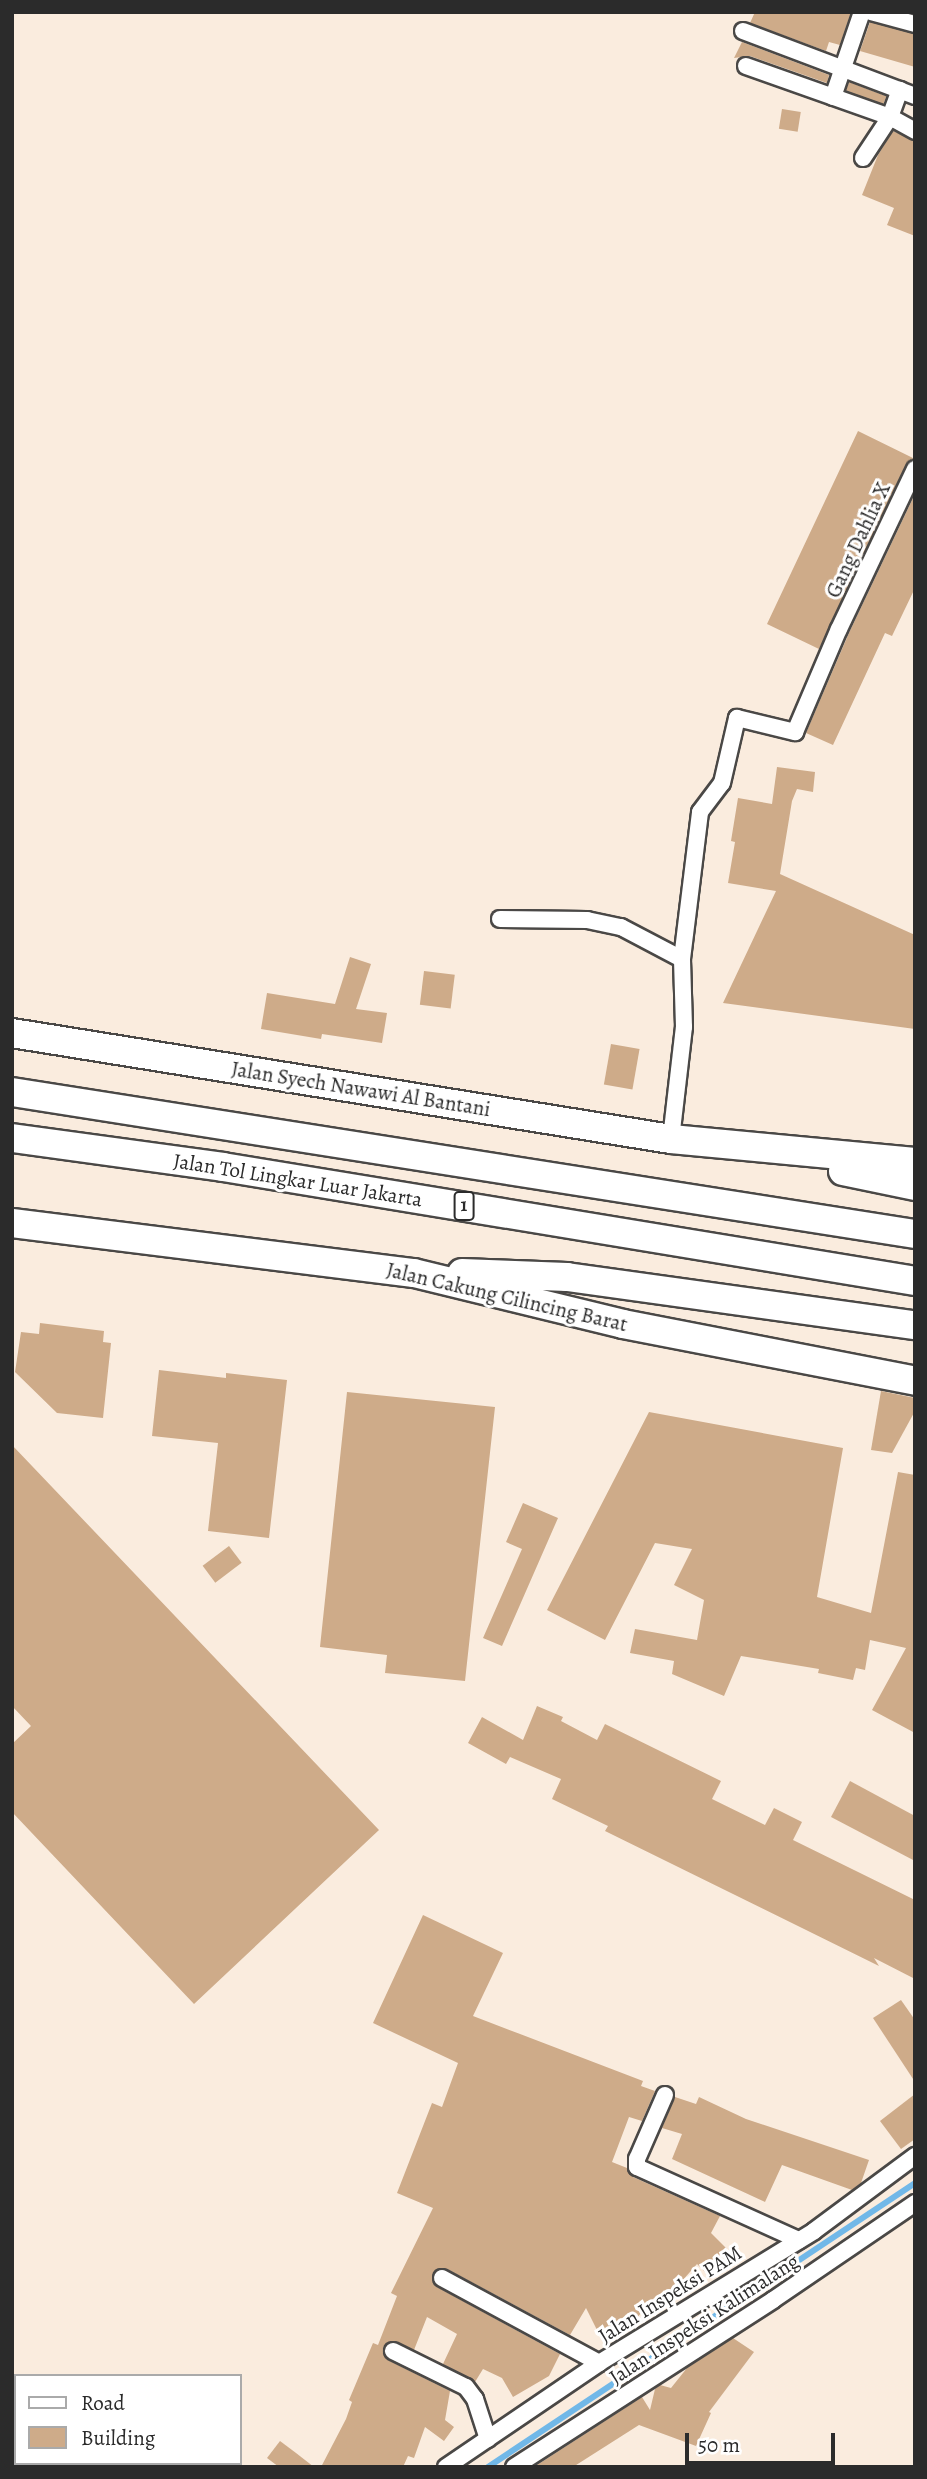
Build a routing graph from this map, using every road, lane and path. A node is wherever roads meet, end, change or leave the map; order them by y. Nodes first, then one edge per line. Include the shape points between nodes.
1 (862, 12) edge
2 (871, 12) edge
3 (915, 24) edge
4 (744, 31) dead end
5 (746, 66) dead end
6 (843, 70) junction
7 (907, 93) edge
8 (833, 97) junction
9 (890, 117) junction
10 (915, 131) edge
11 (863, 158) dead end
12 (915, 469) edge
13 (500, 919) dead end
14 (682, 959) junction
15 (12, 1033) edge
16 (12, 1092) edge
17 (12, 1138) edge
18 (671, 1139) junction
19 (710, 1144) junction
20 (915, 1162) edge
21 (915, 1186) edge
22 (12, 1223) edge
23 (915, 1234) edge
24 (414, 1273) junction
25 (915, 1281) edge
26 (915, 1325) edge
27 (915, 1381) edge
28 (665, 2095) dead end
29 (915, 2156) edge
30 (915, 2203) edge
31 (799, 2240) junction
32 (442, 2277) dead end
33 (393, 2351) dead end
34 (599, 2363) junction
35 (488, 2439) junction
36 (446, 2467) edge
37 (514, 2467) edge

1 - 6 street
2 - 3 street
4 - 6 street
5 - 8 street
6 - 7 street
6 - 8 street
7 - 9 street
8 - 9 street
9 - 10 street
9 - 11 street
12 - 14 street, Gang Dahlia X via 795,732 737,718 722,783 700,812
13 - 14 street via 587,920 621,928
14 - 18 street via 684,1027
15 - 18 highway, Jalan Syech Nawawi Al Bantani
16 - 23 highway, Jalan Tol Lingkar Luar Jakarta / 1
17 - 25 highway, Jalan Tol Lingkar Luar Jakarta / 1 via 237,1169
18 - 19 highway, Jalan Syech Nawawi Al Bantani
19 - 20 highway
19 - 21 highway
22 - 24 highway, Jalan Cakung Cilincing Barat
24 - 26 highway via 522,1273
24 - 27 highway, Jalan Cakung Cilincing Barat via 623,1324
28 - 31 street via 637,2167
29 - 31 street, Jalan Inspeksi PAM
30 - 37 street, Jalan Inspeksi Kalimalang
31 - 34 street, Jalan Inspeksi PAM
32 - 34 street
33 - 35 street via 466,2387
34 - 35 street, Jalan Inspeksi PAM
35 - 36 street, Jalan Inspeksi PAM

